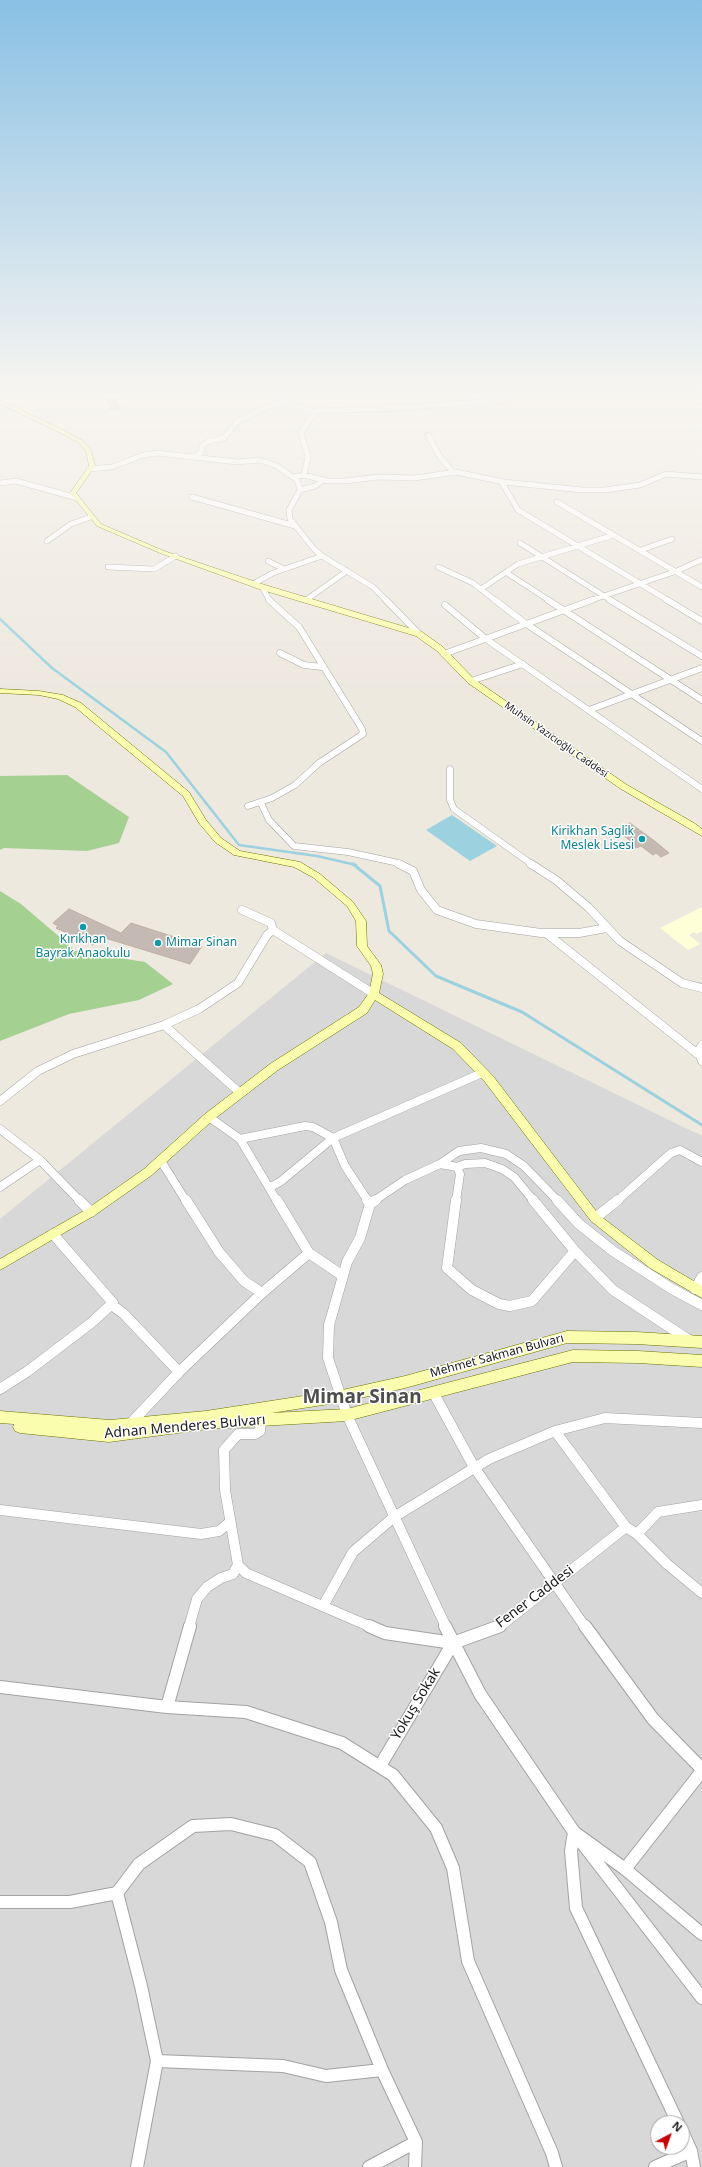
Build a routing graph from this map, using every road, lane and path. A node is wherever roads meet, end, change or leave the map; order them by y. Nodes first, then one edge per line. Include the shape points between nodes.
1 (58, 493) edge
2 (74, 493) edge
3 (298, 493) edge
4 (508, 493) edge
5 (192, 497) dead end
6 (77, 498) junction
7 (557, 502) dead end
8 (91, 517) junction
9 (296, 526) junction
10 (614, 535) junction
11 (672, 539) dead end
12 (47, 541) dead end
13 (520, 543) dead end
14 (579, 546) junction
15 (641, 550) junction
16 (176, 556) junction
17 (322, 556) junction
18 (541, 558) junction
19 (701, 560) dead end
20 (268, 561) dead end
21 (438, 566) dead end
22 (108, 567) dead end
23 (284, 569) junction
24 (347, 571) junction
25 (677, 571) junction
26 (507, 573) junction
27 (252, 584) junction
28 (640, 584) junction
29 (262, 587) junction
30 (702, 587) edge
31 (481, 589) junction
32 (604, 597) junction
33 (306, 600) junction
34 (445, 605) dead end
35 (563, 611) junction
36 (702, 621) edge
37 (525, 623) junction
38 (419, 634) junction
39 (486, 639) junction
40 (280, 653) dead end
41 (444, 654) junction
42 (702, 656) edge
43 (523, 664) junction
44 (322, 667) junction
45 (702, 668) edge
46 (670, 679) junction
47 (471, 681) junction
48 (0, 691) edge
49 (630, 694) junction
50 (702, 700) edge
51 (589, 710) junction
52 (702, 741) edge
53 (450, 769) dead end
54 (702, 789) edge
55 (261, 803) junction
56 (248, 806) dead end
57 (700, 829) edge
58 (242, 910) dead end
59 (608, 928) junction
60 (273, 930) junction
61 (546, 933) junction
62 (702, 988) edge
63 (374, 994) junction
64 (164, 1025) junction
65 (702, 1045) edge
66 (701, 1058) edge
67 (482, 1073) junction
68 (240, 1094) junction
69 (0, 1101) edge
70 (209, 1117) junction
71 (0, 1129) edge
72 (333, 1138) junction
73 (240, 1139) junction
74 (40, 1160) junction
75 (161, 1161) junction
76 (702, 1162) edge
77 (440, 1164) junction
78 (457, 1167) junction
79 (0, 1187) edge
80 (270, 1187) junction
81 (370, 1204) junction
82 (91, 1212) junction
83 (595, 1218) junction
84 (53, 1234) junction
85 (575, 1251) junction
86 (309, 1252) junction
87 (0, 1265) edge
88 (343, 1276) junction
89 (702, 1277) edge
90 (698, 1291) edge
91 (262, 1293) junction
92 (113, 1303) junction
93 (702, 1304) edge
94 (696, 1342) edge
95 (702, 1361) edge
96 (179, 1372) junction
97 (0, 1389) edge
98 (433, 1392) junction
99 (342, 1396) junction
100 (347, 1415) junction
101 (0, 1417) edge
102 (261, 1420) junction
103 (131, 1423) junction
104 (702, 1424) edge
105 (0, 1425) edge
106 (555, 1431) junction
107 (474, 1466) junction
108 (702, 1504) edge
109 (0, 1510) edge
110 (394, 1517) junction
111 (230, 1522) junction
112 (626, 1527) junction
113 (637, 1534) junction
114 (238, 1566) junction
115 (553, 1583) junction
116 (702, 1593) edge
117 (324, 1606) junction
118 (453, 1643) junction
119 (0, 1687) edge
120 (167, 1707) junction
121 (380, 1766) junction
122 (702, 1770) edge
123 (574, 1832) junction
124 (625, 1869) junction
125 (117, 1893) junction
126 (0, 1902) edge
127 (702, 1934) edge
128 (702, 1998) edge
129 (157, 2061) junction
130 (382, 2070) junction
131 (674, 2115) edge
132 (416, 2142) junction
133 (691, 2151) joint
134 (137, 2167) edge
135 (369, 2167) edge
136 (415, 2167) edge
137 (556, 2167) edge
138 (655, 2167) edge
139 (694, 2167) edge

1 - 6 street
2 - 6 street
3 - 9 street via 289,510 290,519
4 - 14 street via 518,510
5 - 9 street
6 - 8 street
7 - 10 street
8 - 12 street via 71,524
8 - 16 street via 98,525
9 - 17 street
10 - 14 street
10 - 15 street
11 - 15 street
13 - 18 street
14 - 18 street
14 - 28 street
15 - 25 street
16 - 22 street via 154,569
16 - 27 street
17 - 23 street
17 - 24 street
18 - 26 street via 518,564
18 - 32 street
19 - 25 street
20 - 23 street
21 - 31 street via 473,582
23 - 27 street
24 - 33 street
24 - 38 street via 374,587
25 - 28 street
25 - 30 street
26 - 31 street
26 - 35 street
27 - 29 street
28 - 32 street
28 - 36 street
29 - 33 street
29 - 44 street via 270,601 299,627
31 - 37 street
32 - 35 street
32 - 42 street
33 - 38 street
34 - 39 street
35 - 37 street
35 - 46 street
37 - 39 street
37 - 49 street
38 - 41 street, Muhsin Yazıcıoğlu Caddesi
39 - 41 street
39 - 43 street
40 - 44 street via 304,665
41 - 47 street, Muhsin Yazıcıoğlu Caddesi
43 - 47 street
43 - 51 street
44 - 55 street via 362,729 362,734 319,763 295,785
45 - 46 street
46 - 49 street
46 - 50 street
47 - 57 street, Muhsin Yazıcıoğlu Caddesi via 624,787
48 - 63 street via 39,693 60,697 78,705 186,794 202,821 218,840 237,853 297,864 317,876 350,904 360,921 362,946 376,965 378,974
49 - 51 street
49 - 52 street
51 - 54 street
53 - 59 street via 450,800 454,809 556,880
55 - 56 street
55 - 61 street via 269,820 294,846 348,852 394,862 413,871 421,890 438,910 476,924
58 - 60 street via 271,923
59 - 61 street via 579,933
59 - 62 street via 620,941 682,983
60 - 63 street
60 - 64 street via 266,936 238,983 199,1009
61 - 66 street
63 - 67 street via 457,1046
63 - 68 street via 363,1010 274,1067
64 - 68 street
64 - 69 street via 73,1054 38,1071
65 - 66 street via 698,1052
67 - 72 street
67 - 83 street
68 - 70 street
70 - 73 street
70 - 75 street
71 - 74 street
72 - 73 street via 313,1127 305,1126
72 - 80 street via 280,1182
72 - 81 street via 346,1166
73 - 80 street
74 - 79 street
74 - 82 street
75 - 82 street
75 - 91 street via 219,1252 244,1281
76 - 83 street via 680,1150 671,1152
77 - 78 street
77 - 81 street via 404,1180
77 - 93 street via 459,1150 481,1148 506,1154 543,1184 579,1224 613,1251 672,1289
78 - 85 street via 485,1163 514,1177
78 - 85 street via 460,1174 447,1268 472,1290 500,1304 510,1306 532,1301
80 - 86 street
81 - 88 street via 360,1238 347,1262
82 - 84 street
83 - 90 street via 654,1264
84 - 87 street
84 - 92 street
85 - 94 street via 613,1290
86 - 88 street
86 - 91 street
88 - 99 street via 329,1324 328,1358
89 - 90 street
91 - 96 street
92 - 96 street via 112,1305 124,1314
92 - 97 street via 28,1371
94 - 99 street, Mehmet Sakman Bulvarı via 567,1337 405,1382
95 - 98 street, Mehmet Sakman Bulvarı via 638,1356 573,1356
96 - 103 street
98 - 100 street, Mehmet Sakman Bulvarı
98 - 107 street
99 - 100 street
99 - 103 street, Adnan Menderes Bulvarı via 206,1417
100 - 102 street, Adnan Menderes Bulvarı
100 - 110 street
101 - 103 street, Adnan Menderes Bulvarı via 110,1426
102 - 105 street, Adnan Menderes Bulvarı via 208,1423 109,1436
102 - 111 street via 260,1431 238,1434 224,1450 225,1490
104 - 106 street via 605,1418
106 - 107 street
106 - 112 street
107 - 110 street
107 - 115 street
108 - 113 street via 658,1512
109 - 111 street via 201,1534 220,1531
110 - 117 street via 353,1552
110 - 118 street
111 - 114 street
112 - 113 street
112 - 115 street, Fener Caddesi
113 - 116 street via 667,1564
114 - 117 street via 246,1572
114 - 120 street via 233,1574 207,1587 197,1599
115 - 118 street, Fener Caddesi via 499,1627
115 - 122 street via 653,1719
117 - 118 street via 385,1633
118 - 121 street, Yokuş Sokak
118 - 123 street via 480,1694
119 - 120 street
120 - 121 street via 246,1712 342,1743
121 - 137 street via 393,1775 436,1828 442,1841 453,1868 468,1960
122 - 124 street
123 - 124 street
123 - 128 street
123 - 131 street via 571,1851 576,1908
124 - 127 street
125 - 126 street via 70,1902
125 - 129 street
125 - 130 street via 139,1864 193,1826 231,1824 275,1835 310,1862 331,1922 340,1970
129 - 130 street via 283,2066 326,2076
129 - 134 street
130 - 132 street
132 - 135 street
132 - 136 street
133 - 138 street
133 - 139 street

